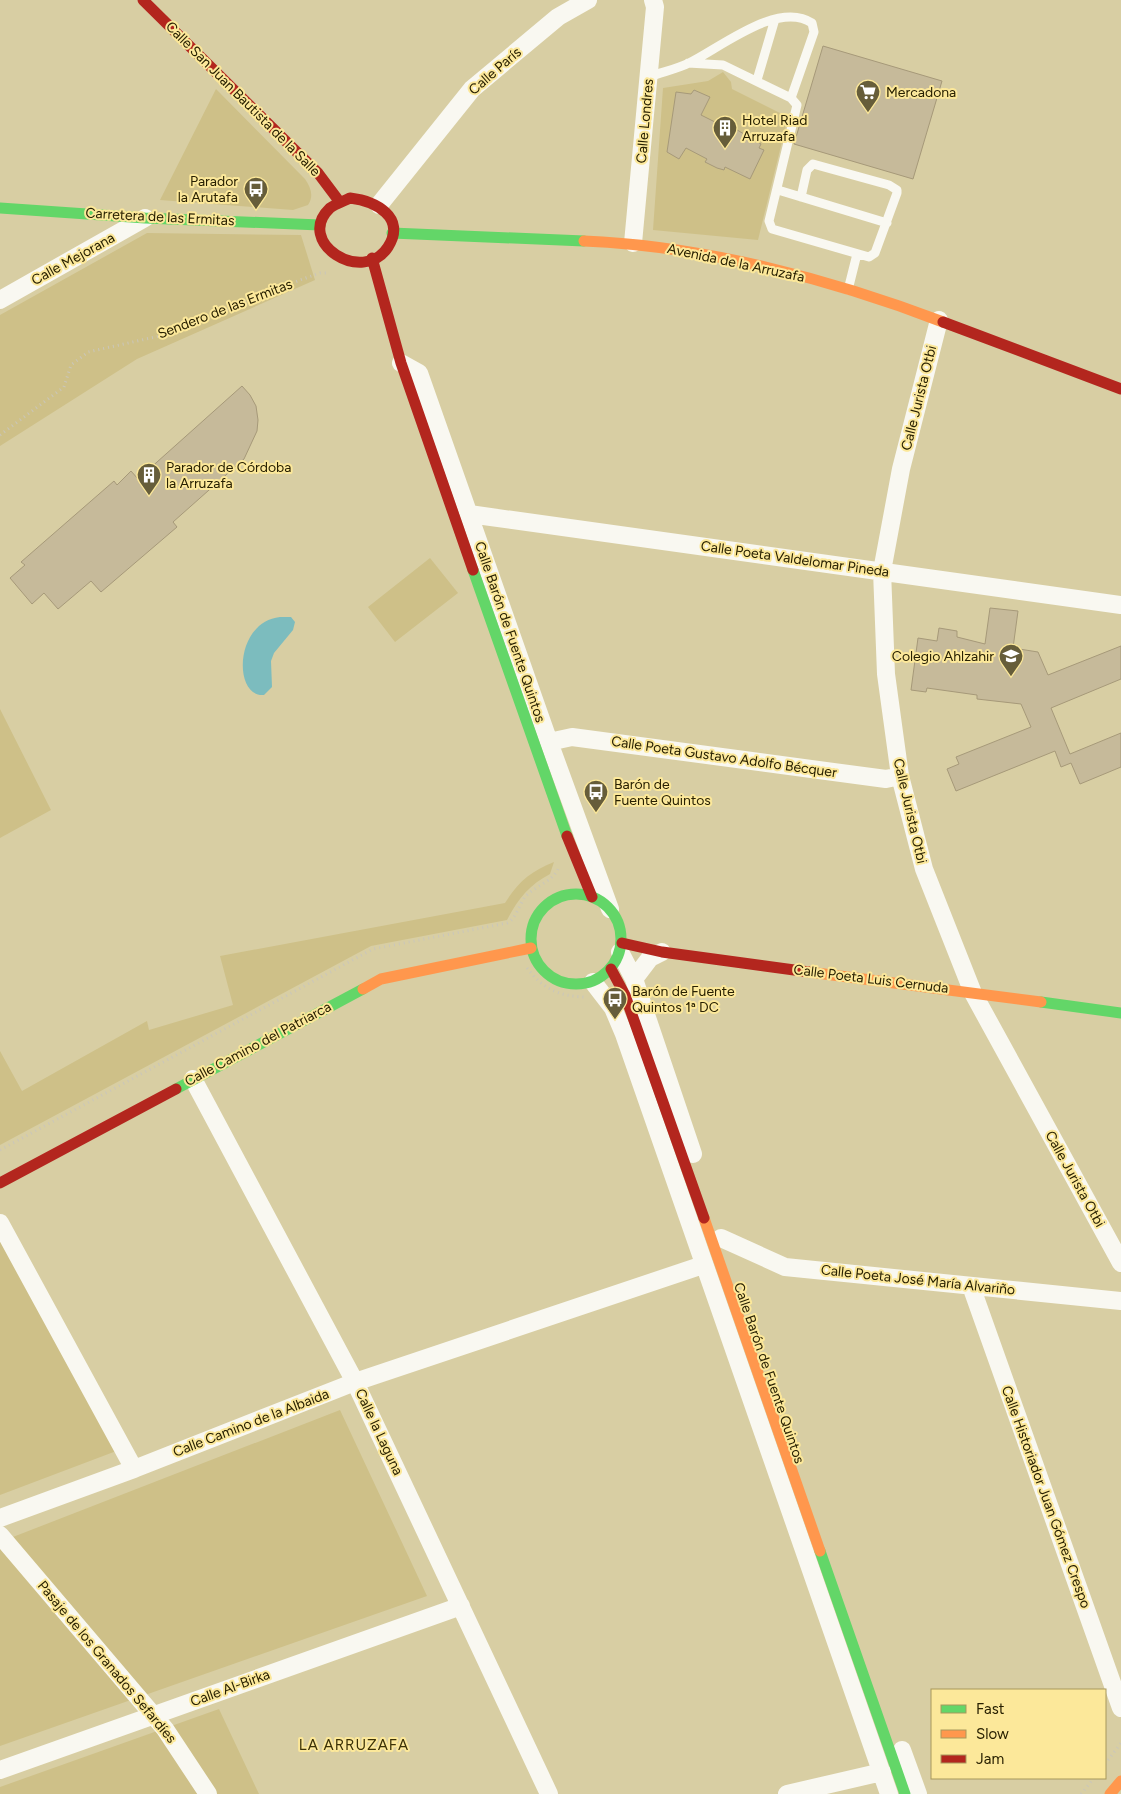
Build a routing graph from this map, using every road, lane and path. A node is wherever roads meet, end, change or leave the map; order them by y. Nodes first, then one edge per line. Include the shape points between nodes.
1 (143, 0) edge
2 (588, 0) edge
3 (653, 0) edge
4 (775, 19) junction
5 (688, 63) junction
6 (649, 77) junction
7 (757, 80) junction
8 (791, 98) junction
9 (778, 190) junction
10 (801, 197) junction
11 (339, 201) junction
12 (378, 205) junction
13 (0, 208) edge
14 (145, 218) junction
15 (887, 222) junction
16 (320, 225) junction
17 (392, 233) junction
18 (633, 242) junction
19 (857, 254) junction
20 (372, 258) junction
21 (329, 273) dead end
22 (848, 290) junction
23 (0, 300) edge
24 (939, 320) junction
25 (401, 363) junction
26 (1121, 388) edge
27 (0, 435) edge
28 (469, 514) junction
29 (882, 571) junction
30 (1121, 605) edge
31 (549, 742) junction
32 (900, 776) junction
33 (576, 860) junction
34 (567, 886) junction
35 (592, 897) junction
36 (610, 909) junction
37 (621, 947) junction
38 (531, 948) junction
39 (662, 952) junction
40 (523, 964) dead end
41 (611, 969) junction
42 (634, 979) junction
43 (591, 990) junction
44 (973, 992) junction
45 (1121, 1013) edge
46 (193, 1079) junction
47 (0, 1150) edge
48 (0, 1183) edge
49 (0, 1223) edge
50 (721, 1238) junction
51 (1121, 1263) edge
52 (703, 1265) junction
53 (971, 1286) junction
54 (1121, 1301) edge
55 (355, 1382) junction
56 (134, 1469) junction
57 (0, 1518) edge
58 (0, 1535) edge
59 (460, 1606) junction
60 (1121, 1708) edge
61 (153, 1715) junction
62 (1121, 1743) edge
63 (1106, 1763) edge
64 (0, 1770) edge
65 (882, 1772) junction
66 (1093, 1779) edge
67 (1121, 1781) edge
68 (208, 1794) edge
69 (549, 1794) edge
70 (788, 1794) edge
71 (889, 1794) edge
72 (905, 1794) edge
73 (918, 1794) edge
74 (1081, 1794) edge
75 (1110, 1794) edge

1 - 11 street, Calle San Juan Bautista de la Salle via 318,173
2 - 12 street, Calle París via 558,17 472,89
3 - 6 street, Calle Londres via 656,8
4 - 5 lane
4 - 7 lane
4 - 8 lane via 801,17 814,26
5 - 6 lane
5 - 7 lane via 722,65
6 - 18 street, Calle Londres
7 - 8 lane
8 - 9 lane via 797,109
9 - 10 lane
9 - 19 lane via 769,222 772,229
10 - 15 lane
10 - 15 lane via 807,170 813,164 890,185 897,192
11 - 12 street via 364,199
11 - 16 street via 323,214
12 - 17 street via 387,212
13 - 14 street, Carretera de las Ermitas
14 - 16 street, Carretera de las Ermitas
14 - 23 street, Calle Mejorana
15 - 19 lane via 875,253 869,257
16 - 20 street via 322,243 335,256 353,261
17 - 18 street, Avenida de la Arruzafa
17 - 20 street via 388,248
18 - 22 street, Avenida de la Arruzafa via 787,271
19 - 22 lane
20 - 25 street, Calle Barón de Fuente Quintos
21 - 27 path, Sendero de las Ermitas via 300,280 164,335 88,352 71,365 64,387
22 - 24 street, Avenida de la Arruzafa
24 - 26 street, Avenida de la Arruzafa
24 - 29 street, Calle Jurista Otbi via 901,469
25 - 28 street, Calle Barón de Fuente Quintos via 419,373
25 - 33 street, Calle Barón de Fuente Quintos
28 - 29 street, Calle Poeta Valdelomar Pineda
28 - 31 street, Calle Barón de Fuente Quintos
29 - 30 street, Calle Poeta Valdelomar Pineda
29 - 32 street, Calle Jurista Otbi via 886,674
31 - 32 street, Calle Poeta Gustavo Adolfo Bécquer via 572,737 886,779
31 - 36 street, Calle Barón de Fuente Quintos
32 - 44 street, Calle Jurista Otbi via 927,878
33 - 34 street
33 - 35 street, Calle Barón de Fuente Quintos
33 - 47 path via 559,865 552,878 525,898 511,921 373,950
34 - 35 street via 578,894
34 - 38 street via 540,912 533,925
35 - 36 street
36 - 37 street via 617,919
37 - 39 street, Calle Poeta Luis Cernuda
37 - 41 street
37 - 42 street, Calle Barón de Fuente Quintos
38 - 43 street via 540,967 550,977
38 - 46 street, Calle Camino del Patriarca via 381,979
39 - 42 street via 650,958
39 - 44 street, Calle Poeta Luis Cernuda
40 - 43 path via 534,978 562,995
41 - 43 street
41 - 72 street, Calle Barón de Fuente Quintos via 633,1017
42 - 50 street, Calle Barón de Fuente Quintos
43 - 52 street, Calle Barón de Fuente Quintos via 613,1008 624,1034
44 - 45 street, Calle Poeta Luis Cernuda
44 - 51 street, Calle Jurista Otbi
46 - 48 street, Calle Camino del Patriarca
46 - 55 street, Calle la Laguna
49 - 56 street
50 - 53 street, Calle Poeta José María Alvariño via 785,1267
50 - 73 street, Calle Barón de Fuente Quintos
52 - 55 street, Calle Camino de la Albaida
52 - 65 street, Calle Barón de Fuente Quintos
53 - 54 street, Calle Poeta José María Alvariño
53 - 60 street, Calle Historiador Juan Gómez Crespo
55 - 56 street, Calle Camino de la Albaida
55 - 59 street, Calle la Laguna
56 - 57 street, Calle Camino de la Albaida
58 - 61 street, Pasaje de los Granados Sefardíes
59 - 61 street, Calle Al-Birka
59 - 69 street, Calle la Laguna
61 - 64 street, Calle Al-Birka
61 - 68 street, Pasaje de los Granados Sefardíes
62 - 63 path
65 - 70 street
65 - 71 street, Calle Barón de Fuente Quintos
66 - 74 path
67 - 75 street

